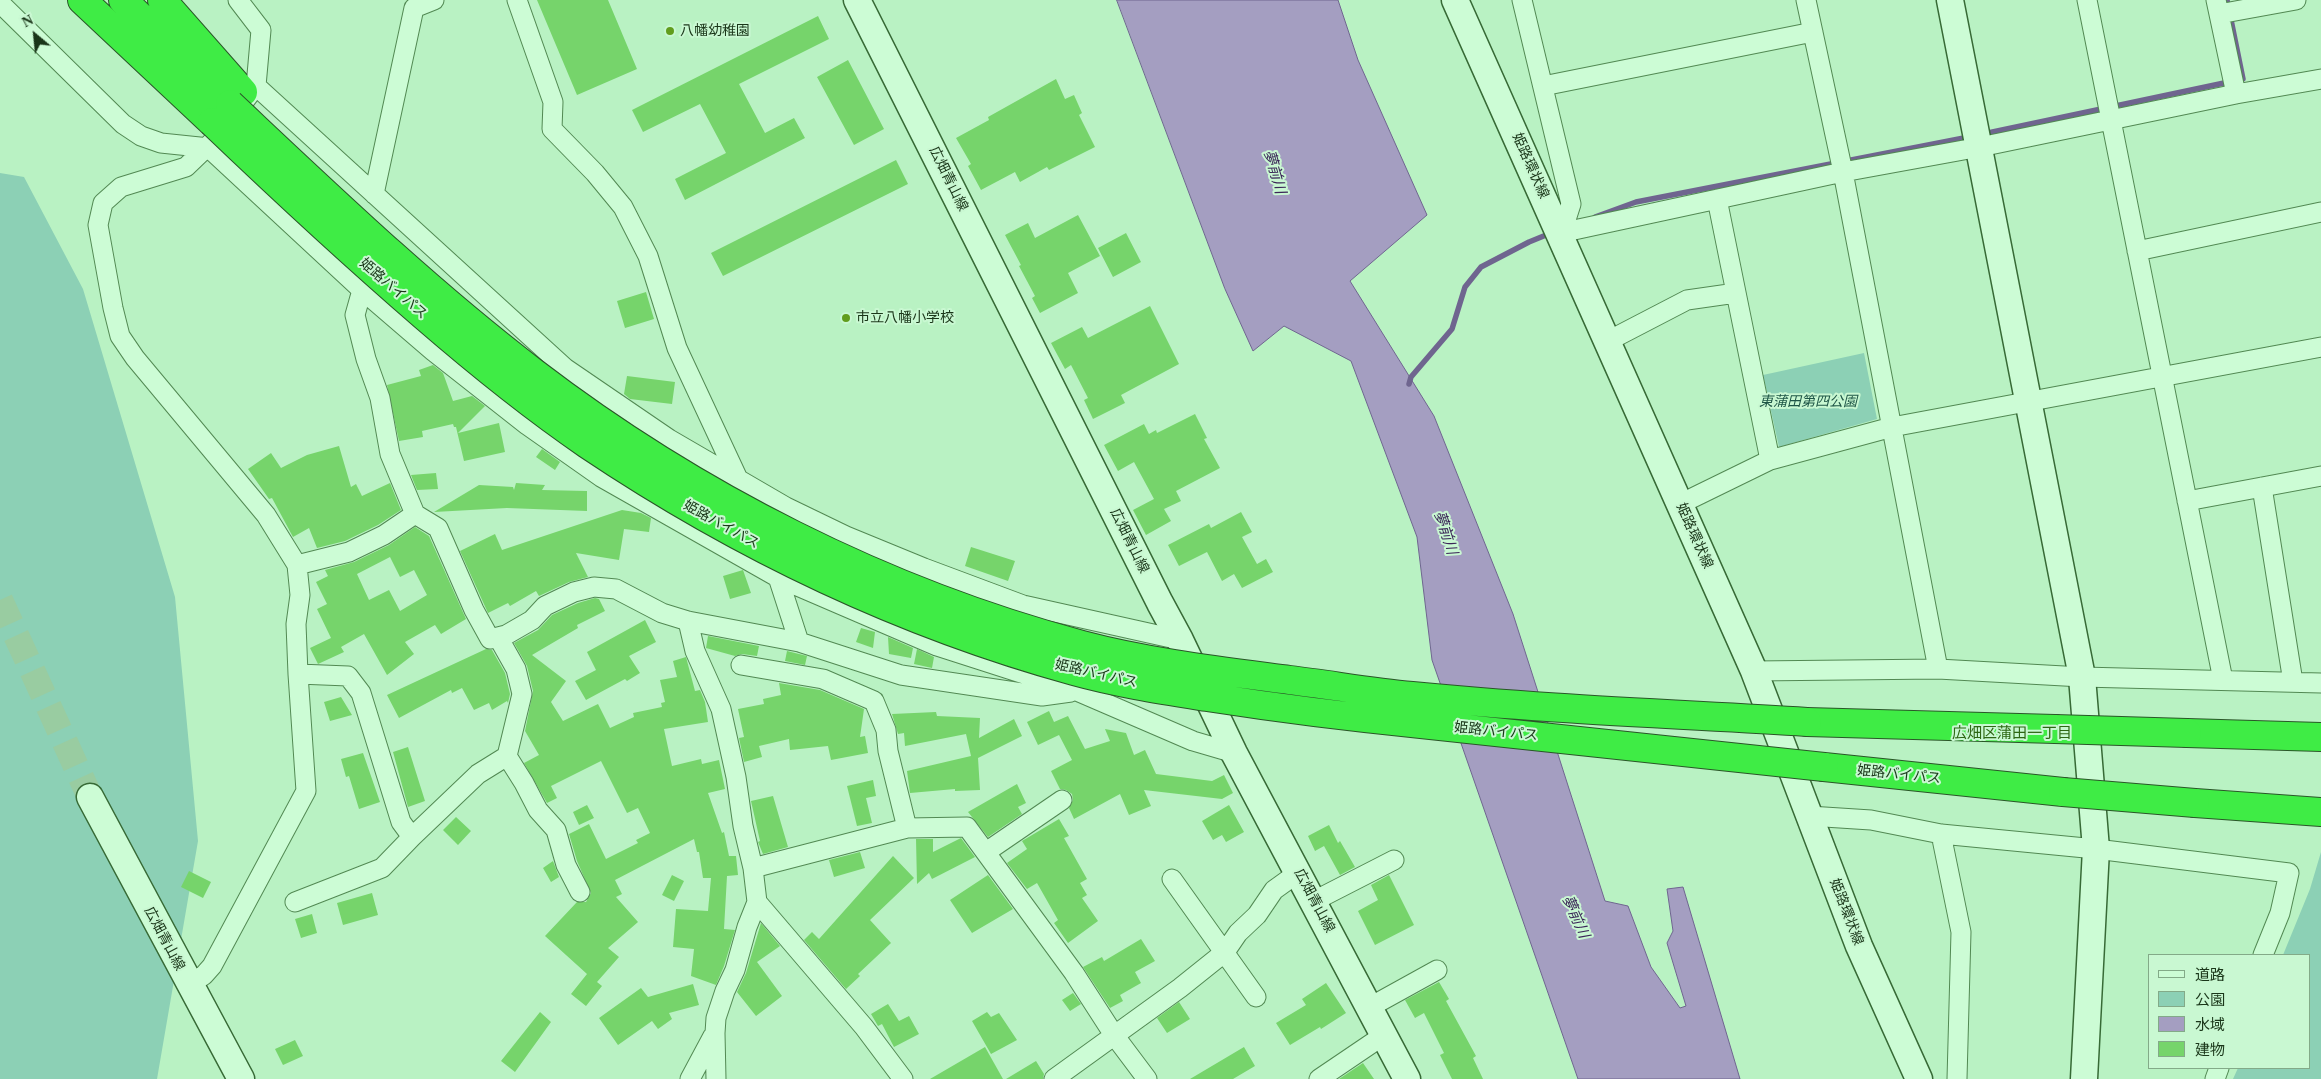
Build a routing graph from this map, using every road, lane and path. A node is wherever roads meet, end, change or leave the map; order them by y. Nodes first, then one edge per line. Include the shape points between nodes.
1 (82, 0) edge
2 (123, 0) edge
3 (162, 0) edge
4 (434, 0) edge
5 (517, 0) edge
6 (857, 0) edge
7 (1455, 0) edge
8 (1522, 0) edge
9 (1806, 0) edge
10 (1950, 0) edge
11 (2086, 0) edge
12 (2296, 0) edge
13 (244, 2) edge
14 (0, 3) edge
15 (412, 4) edge
16 (2217, 7) edge
17 (1813, 32) junction
18 (2321, 78) edge
19 (1543, 86) junction
20 (2236, 94) junction
21 (230, 110) junction
22 (2111, 120) junction
23 (1977, 136) junction
24 (1842, 172) junction
25 (374, 194) junction
26 (1717, 199) junction
27 (2321, 212) edge
28 (1561, 235) junction
29 (2137, 251) junction
30 (362, 290) junction
31 (1736, 293) junction
32 (1608, 341) junction
33 (2321, 347) edge
34 (2162, 375) junction
35 (2029, 402) junction
36 (1892, 427) junction
37 (1770, 460) junction
38 (2321, 476) edge
39 (738, 478) junction
40 (2262, 487) junction
41 (2187, 501) junction
42 (1680, 504) junction
43 (415, 514) junction
44 (297, 565) junction
45 (779, 578) junction
46 (688, 621) junction
47 (498, 638) junction
48 (1180, 640) junction
49 (799, 642) junction
50 (741, 665) dead end
51 (1938, 669) junction
52 (1754, 671) junction
53 (298, 674) junction
54 (2082, 677) junction
55 (2223, 680) junction
56 (2293, 682) junction
57 (2321, 683) edge
58 (1077, 691) junction
59 (2321, 737) edge
60 (1234, 752) junction
61 (507, 756) junction
62 (90, 797) tunnel mouth
63 (1062, 800) dead end
64 (2321, 812) edge
65 (1810, 816) junction
66 (907, 828) junction
67 (1941, 834) junction
68 (412, 837) junction
69 (2096, 849) junction
70 (986, 852) junction
71 (1394, 860) dead end
72 (753, 868) junction
73 (1299, 872) junction
74 (1172, 879) dead end
75 (580, 892) dead end
76 (1314, 901) junction
77 (295, 902) dead end
78 (757, 902) junction
79 (1225, 952) junction
80 (2263, 954) edge
81 (1437, 970) dead end
82 (189, 985) junction
83 (1256, 997) dead end
84 (1370, 1007) junction
85 (714, 1033) junction
86 (1114, 1035) junction
87 (1384, 1035) junction
88 (241, 1079) edge
89 (690, 1079) edge
90 (716, 1079) edge
91 (903, 1079) edge
92 (1054, 1079) edge
93 (1147, 1079) edge
94 (1319, 1079) edge
95 (1408, 1079) edge
96 (1918, 1079) edge
97 (1957, 1079) edge
98 (2084, 1079) edge

1 - 21 highway, 姫路バイパス
2 - 21 highway, 姫路バイパス
3 - 21 highway
4 - 15 street
5 - 39 street via 553,102 552,129 623,207 648,256 677,348
6 - 48 main road, 広畑青山線
7 - 28 main road, 姫路環状線
8 - 19 street
9 - 17 street
10 - 23 main road
11 - 22 street
12 - 16 street
13 - 21 street via 261,30
14 - 21 street via 123,124 141,136 161,143
15 - 25 street
16 - 20 street
17 - 19 street
17 - 24 street
18 - 20 street
19 - 28 street via 1571,204
20 - 22 street
21 - 25 street
21 - 30 street
21 - 44 street via 186,168 121,187 103,203 98,226 120,336 266,515
21 - 59 highway, 姫路バイパス, bridge via 469,320 534,372 661,460 740,506 828,551 913,588 1084,646 1171,664 1409,696 1555,707 1807,722
21 - 64 highway, 姫路バイパス, bridge via 333,238 518,393 584,442 727,530 814,574 898,612 990,646 1078,672 1302,712 2063,792
22 - 23 street
22 - 29 street
23 - 24 street
23 - 35 main road
24 - 26 street
24 - 36 street
25 - 39 street via 565,368 668,439
26 - 28 street
26 - 31 street
27 - 29 street
28 - 32 main road, 姫路環状線
29 - 34 street
30 - 43 street via 355,315 380,398 390,454
30 - 45 street via 433,351 601,477
31 - 32 street via 1687,300
31 - 37 street
32 - 42 main road, 姫路環状線
33 - 34 street
34 - 35 street
34 - 41 street
35 - 36 street
35 - 54 main road
36 - 37 street
36 - 51 street
37 - 42 street
38 - 40 street
39 - 45 street
39 - 48 street via 786,507 846,536 1023,605
40 - 41 street
40 - 56 street
41 - 55 street
42 - 52 main road, 姫路環状線
43 - 44 street via 349,552
43 - 47 street via 438,528 474,610 490,639
44 - 53 street via 300,594 296,624
45 - 49 street
45 - 58 street via 937,646
46 - 47 street via 662,613 616,589 594,586 546,606 532,620
46 - 49 street
46 - 72 street via 695,651 721,709
47 - 61 street via 516,669 522,694
48 - 60 main road, 広畑青山線
49 - 58 street via 901,674 1042,696
50 - 66 street via 823,679 874,702 886,730
51 - 52 street
51 - 54 street
52 - 65 main road, 姫路環状線
53 - 68 street via 348,676 361,693 401,822
53 - 82 street via 306,791 212,966 204,976
54 - 55 street
54 - 69 main road
55 - 56 street
56 - 57 street
58 - 60 street via 1193,741
60 - 73 main road, 広畑青山線
61 - 68 street via 478,774
61 - 75 street via 538,810 556,830 566,864
62 - 82 main road, 広畑青山線
63 - 70 street
65 - 67 street via 1871,820
65 - 96 main road, 姫路環状線 via 1859,946
66 - 70 street via 967,827
66 - 72 street
67 - 69 street
67 - 97 street via 1961,932
68 - 77 street via 382,868
69 - 80 street via 2289,873 2280,913
69 - 98 main road
70 - 86 street via 1074,973
71 - 76 street
72 - 78 street
73 - 76 main road, 広畑青山線
73 - 79 street via 1274,890
74 - 79 street
76 - 84 main road, 広畑青山線
78 - 85 street via 736,970 716,1018
78 - 91 street via 864,1027
79 - 83 street
79 - 86 street
81 - 84 street
82 - 88 main road, 広畑青山線
84 - 87 main road, 広畑青山線
85 - 89 street
85 - 90 street
86 - 92 street
86 - 93 street
87 - 94 street
87 - 95 main road, 広畑青山線

